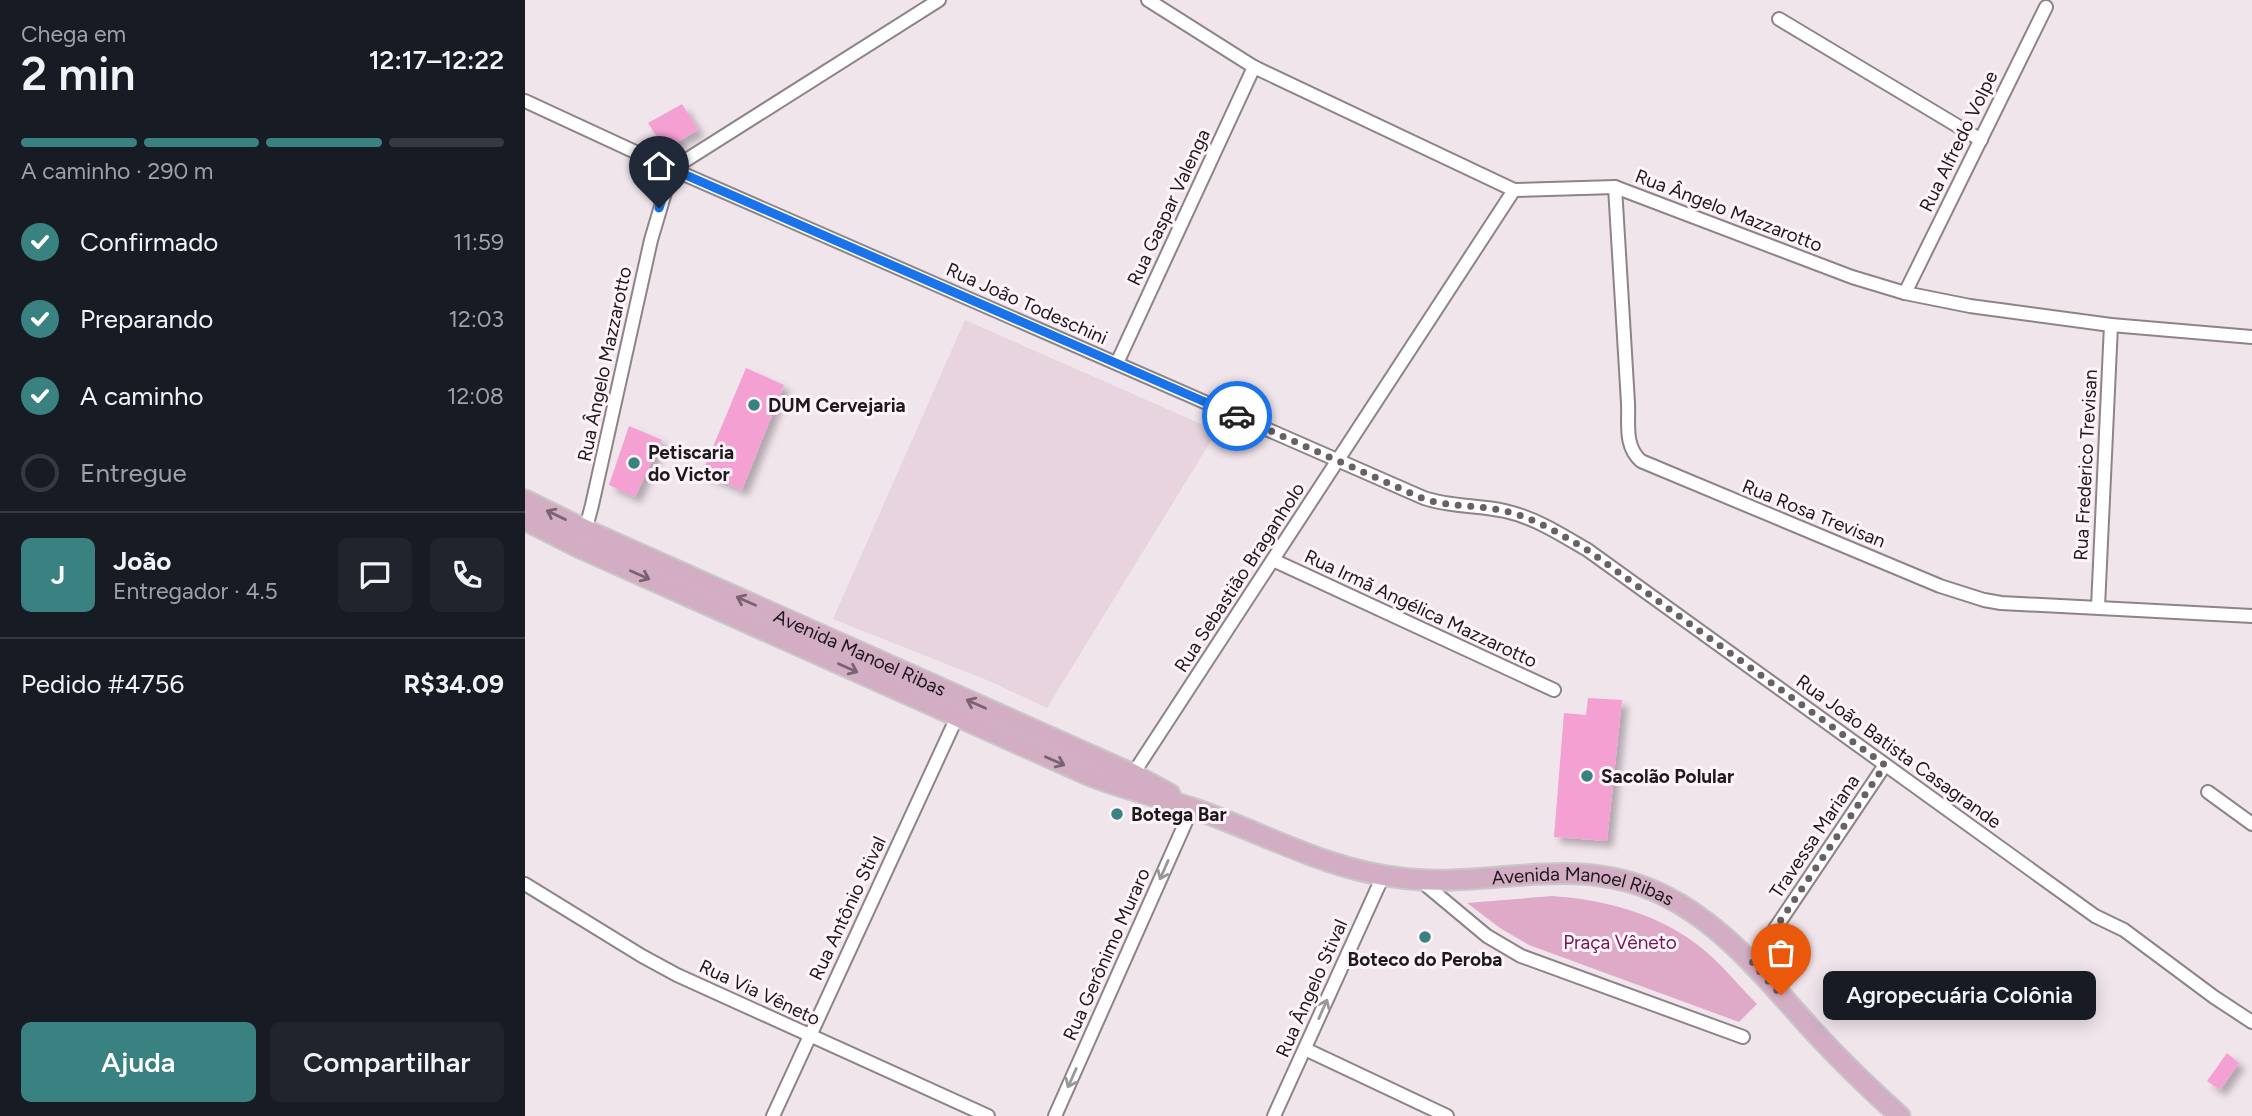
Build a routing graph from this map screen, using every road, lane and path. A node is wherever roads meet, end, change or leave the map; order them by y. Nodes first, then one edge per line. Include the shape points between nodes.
1 (939, 0) edge
2 (1148, 0) edge
3 (2046, 7) dead end
4 (1779, 19) dead end
5 (1254, 67) junction
6 (525, 101) edge
7 (1981, 139) junction
8 (672, 169) junction
9 (1615, 187) junction
10 (1514, 190) junction
11 (1905, 293) junction
12 (2111, 325) junction
13 (2252, 337) edge
14 (1117, 363) junction
15 (1338, 460) junction
16 (525, 500) edge
17 (1521, 516) joint
18 (525, 520) edge
19 (582, 538) junction
20 (1273, 560) junction
21 (2098, 607) junction
22 (2252, 616) edge
23 (1554, 690) dead end
24 (957, 717) junction
25 (1885, 765) junction
26 (1133, 774) junction
27 (2208, 792) dead end
28 (1192, 808) junction
29 (2252, 824) edge
30 (1383, 876) junction
31 (1421, 880) junction
32 (525, 884) edge
33 (1752, 963) junction
34 (2252, 1022) edge
35 (809, 1036) junction
36 (1742, 1037) dead end
37 (1305, 1049) junction
38 (773, 1116) edge
39 (988, 1116) edge
40 (1055, 1116) edge
41 (1274, 1116) edge
42 (1447, 1116) edge
43 (1900, 1116) edge

1 - 8 street
2 - 5 street, Rua Ângelo Mazzarotto
3 - 7 street, Rua Alfredo Volpe
4 - 7 street
5 - 10 street, Rua Ângelo Mazzarotto
5 - 14 street, Rua Gaspar Valenga
6 - 8 street, Rua João Todeschini
7 - 11 street, Rua Alfredo Volpe
8 - 14 street, Rua João Todeschini
8 - 19 street, Rua Ângelo Mazzarotto via 650,240
9 - 10 street, Rua Ângelo Mazzarotto
9 - 11 street, Rua Ângelo Mazzarotto
9 - 21 street, Rua Rosa Trevisan via 1628,439 1634,455 1965,594 2001,603
10 - 15 street, Rua Sebastião Braganholo
11 - 12 street, Rua Ângelo Mazzarotto via 1990,310
12 - 13 street, Rua Ângelo Mazzarotto
12 - 21 street, Rua Frederico Trevisan
14 - 15 street, Rua João Todeschini
15 - 17 street, Rua João Todeschini via 1435,502
15 - 20 street, Rua Sebastião Braganholo
19 -> 16 main road, Avenida Manoel Ribas
17 - 25 street, Rua João Batista Casagrande via 1589,551
18 - 19 main road, Avenida Manoel Ribas
19 -> 24 main road, Avenida Manoel Ribas
26 -> 19 main road, Avenida Manoel Ribas
20 - 23 street, Rua Irmã Angélica Mazzarotto
20 - 26 street, Rua Sebastião Braganholo
21 - 22 street, Rua Rosa Trevisan
24 -> 28 main road, Avenida Manoel Ribas via 1103,781
24 - 35 street, Rua Antônio Stival
25 - 33 street, Travessa Mariana
25 - 34 street, Rua João Batista Casagrande
26 - 28 main road, Avenida Manoel Ribas
27 - 29 street
28 - 30 main road, Avenida Manoel Ribas via 1317,859
28 -> 40 street, Rua Gerônimo Muraro
30 - 31 main road, Avenida Manoel Ribas
37 -> 30 street, Rua Ângelo Stival
31 - 33 main road, Avenida Manoel Ribas via 1565,872 1609,876 1682,905
31 - 36 street via 1487,936 1521,956
32 - 35 street, Rua Via Vêneto via 677,975
33 - 43 main road, Avenida Manoel Ribas via 1836,1055
35 - 38 street, Rua Antônio Stival
35 - 39 street, Rua Via Vêneto
37 - 41 street, Rua Ângelo Stival
37 - 42 street

